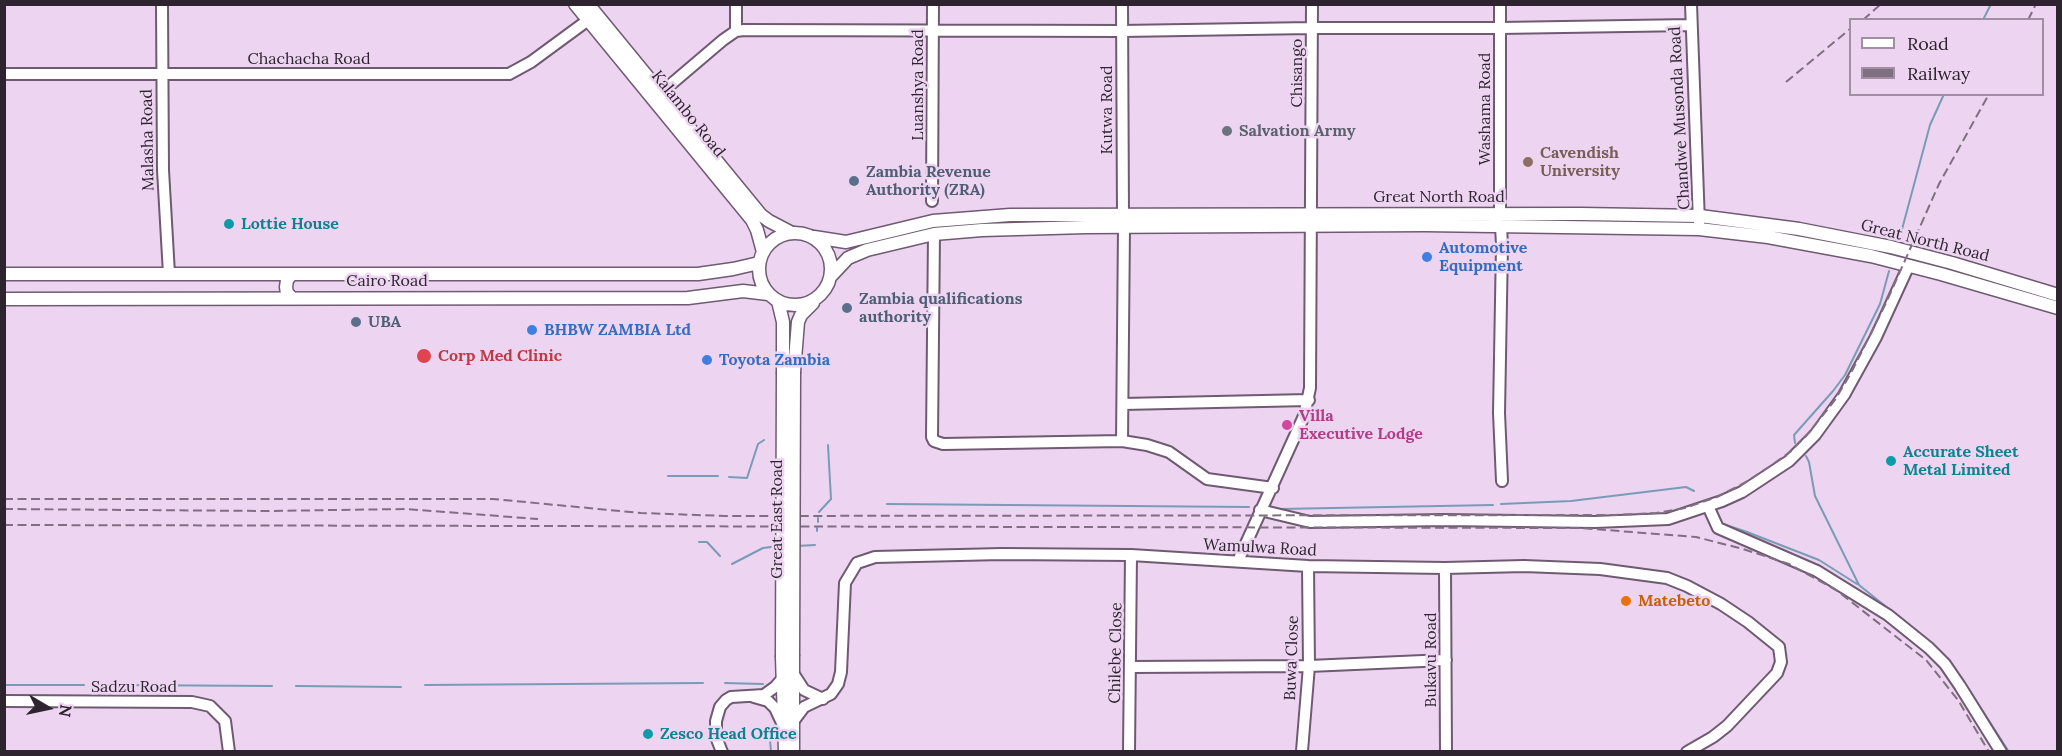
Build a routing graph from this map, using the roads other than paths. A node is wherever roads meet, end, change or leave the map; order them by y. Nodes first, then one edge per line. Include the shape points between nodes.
1 (162, 4) edge
2 (575, 4) edge
3 (736, 4) edge
4 (933, 4) edge
5 (1122, 4) edge
6 (1312, 4) edge
7 (1500, 4) edge
8 (1691, 4) edge
9 (590, 13) edge
10 (1691, 25) junction
11 (1311, 27) junction
12 (1500, 28) junction
13 (933, 30) junction
14 (736, 31) junction
15 (1122, 31) junction
16 (4, 74) edge
17 (162, 74) junction
18 (657, 96) junction
19 (932, 201) dead end
20 (1312, 220) junction
21 (1500, 220) junction
22 (1123, 221) junction
23 (1699, 223) junction
24 (792, 233) junction
25 (934, 234) junction
26 (814, 237) junction
27 (761, 257) junction
28 (1909, 265) junction
29 (7, 274) edge
30 (31, 274) junction
31 (169, 274) junction
32 (270, 274) junction
33 (292, 274) junction
34 (536, 274) junction
35 (558, 274) junction
36 (831, 276) junction
37 (820, 295) junction
38 (2058, 295) edge
39 (773, 297) junction
40 (7, 298) edge
41 (31, 298) junction
42 (270, 298) junction
43 (292, 298) junction
44 (536, 298) junction
45 (558, 298) junction
46 (2058, 308) edge
47 (788, 372) junction
48 (1309, 400) junction
49 (1123, 404) junction
50 (1122, 441) junction
51 (1502, 481) dead end
52 (1273, 488) junction
53 (1708, 506) junction
54 (1260, 510) junction
55 (1131, 555) junction
56 (1238, 561) junction
57 (1308, 566) junction
58 (1445, 568) junction
59 (1446, 660) junction
60 (1309, 666) junction
61 (1131, 667) junction
62 (787, 676) junction
63 (754, 697) junction
64 (823, 699) junction
65 (4, 701) edge
66 (787, 725) junction
67 (1302, 751) edge
68 (229, 752) edge
69 (722, 752) edge
70 (785, 752) edge
71 (793, 752) edge
72 (1129, 752) edge
73 (1446, 752) edge
74 (1687, 752) edge
75 (2001, 752) edge

1 - 17 street, Malasha Road
2 - 9 main road, Kalambo Road
3 - 14 street
4 - 13 street, Luanshya Road
5 - 15 street, Kutwa Road
6 - 11 street, Chisango
7 - 12 street, Washama Road
8 - 10 street, Chandwe Musonda Road
9 - 17 street, Chachacha Road via 531,62 509,74
9 - 18 main road, Kalambo Road
10 - 12 street
10 - 23 street, Chandwe Musonda Road
11 - 12 street
11 - 15 street
11 - 20 street, Chisango
12 - 21 street, Washama Road
13 - 14 street
13 - 15 street
13 - 19 street, Luanshya Road
14 - 18 street
15 - 22 street, Kutwa Road
16 - 17 street, Chachacha Road
17 - 31 street, Malasha Road
18 - 24 main road, Kalambo Road via 761,215
18 - 27 main road, Kalambo Road via 752,220
20 - 21 main road, Great North Road
20 - 21 main road, Great North Road via 1449,214
20 - 22 main road, Great North Road
20 - 48 street, Chisango
21 - 23 main road, Great North Road
21 - 51 street, Washama Road
22 - 25 main road, Great North Road
22 - 26 main road, Great North Road via 977,216 916,225 846,242
22 - 49 street, Kutwa Road
23 - 28 main road, Great North Road
23 - 38 main road, Great North Road via 1799,229 1891,247
24 - 26 main road
24 - 27 main road via 770,242
25 - 36 main road, Great North Road via 867,250 848,258
25 - 50 street via 934,441
26 - 36 main road via 828,254
27 - 35 main road, Cairo Road via 733,269 698,274
27 - 39 main road via 760,279
28 - 46 main road, Great North Road
28 - 53 street via 1844,395 1815,435 1789,461 1742,492
29 - 30 main road, Cairo Road
29 - 40 main road via 15,287
30 - 31 main road, Cairo Road
30 - 41 main road via 25,287
31 - 32 main road, Cairo Road
32 - 33 main road, Cairo Road
32 - 42 main road via 276,287
33 - 34 main road, Cairo Road
33 - 43 main road via 285,287
34 - 35 main road, Cairo Road
34 - 44 main road via 542,287
35 - 45 main road via 552,287
36 - 37 main road
37 - 39 main road via 800,305 789,305
37 - 47 main road, Great East Road via 799,318
39 - 45 main road, Cairo Road via 743,291 688,298
39 - 47 main road, Great East Road via 783,322
40 - 41 main road, Cairo Road
41 - 42 main road, Cairo Road
42 - 43 main road, Cairo Road
43 - 44 main road, Cairo Road
44 - 45 main road, Cairo Road
47 - 62 main road, Great East Road, bridge
48 - 49 street
48 - 52 street, Chisango
49 - 50 street, Kutwa Road
50 - 52 street via 1169,452 1207,479
52 - 54 street, Chisango
53 - 54 street via 1668,519 1595,522 1310,522
53 - 75 street via 1718,528 1817,571 1888,615 1929,648 1945,664
54 - 56 street, Chisango
55 - 56 street, Wamulwa Road
55 - 61 street, Chilebe Close
55 - 64 street, Wamulwa Road via 1002,554 865,560 857,564 845,583 841,672 836,688
56 - 57 street, Wamulwa Road
57 - 58 street, Wamulwa Road
57 - 60 street, Buwa Close
58 - 59 street, Bukavu Road
58 - 74 street, Wamulwa Road via 1600,569 1667,578 1721,604 1775,643 1781,656 1777,673 1727,726
59 - 60 street
59 - 73 street, Bukavu Road
60 - 61 street
60 - 67 street, Buwa Close
61 - 72 street, Chilebe Close
62 - 63 street via 769,693
62 - 64 street
62 - 66 main road, Great East Road
63 - 66 street via 768,701
63 - 69 street via 731,697 720,707 716,737
64 - 66 street, Wamulwa Road via 804,707
65 - 68 street, Sadzu Road via 192,702 210,706 225,721
66 - 70 main road, Great East Road
66 - 71 main road, Great East Road

